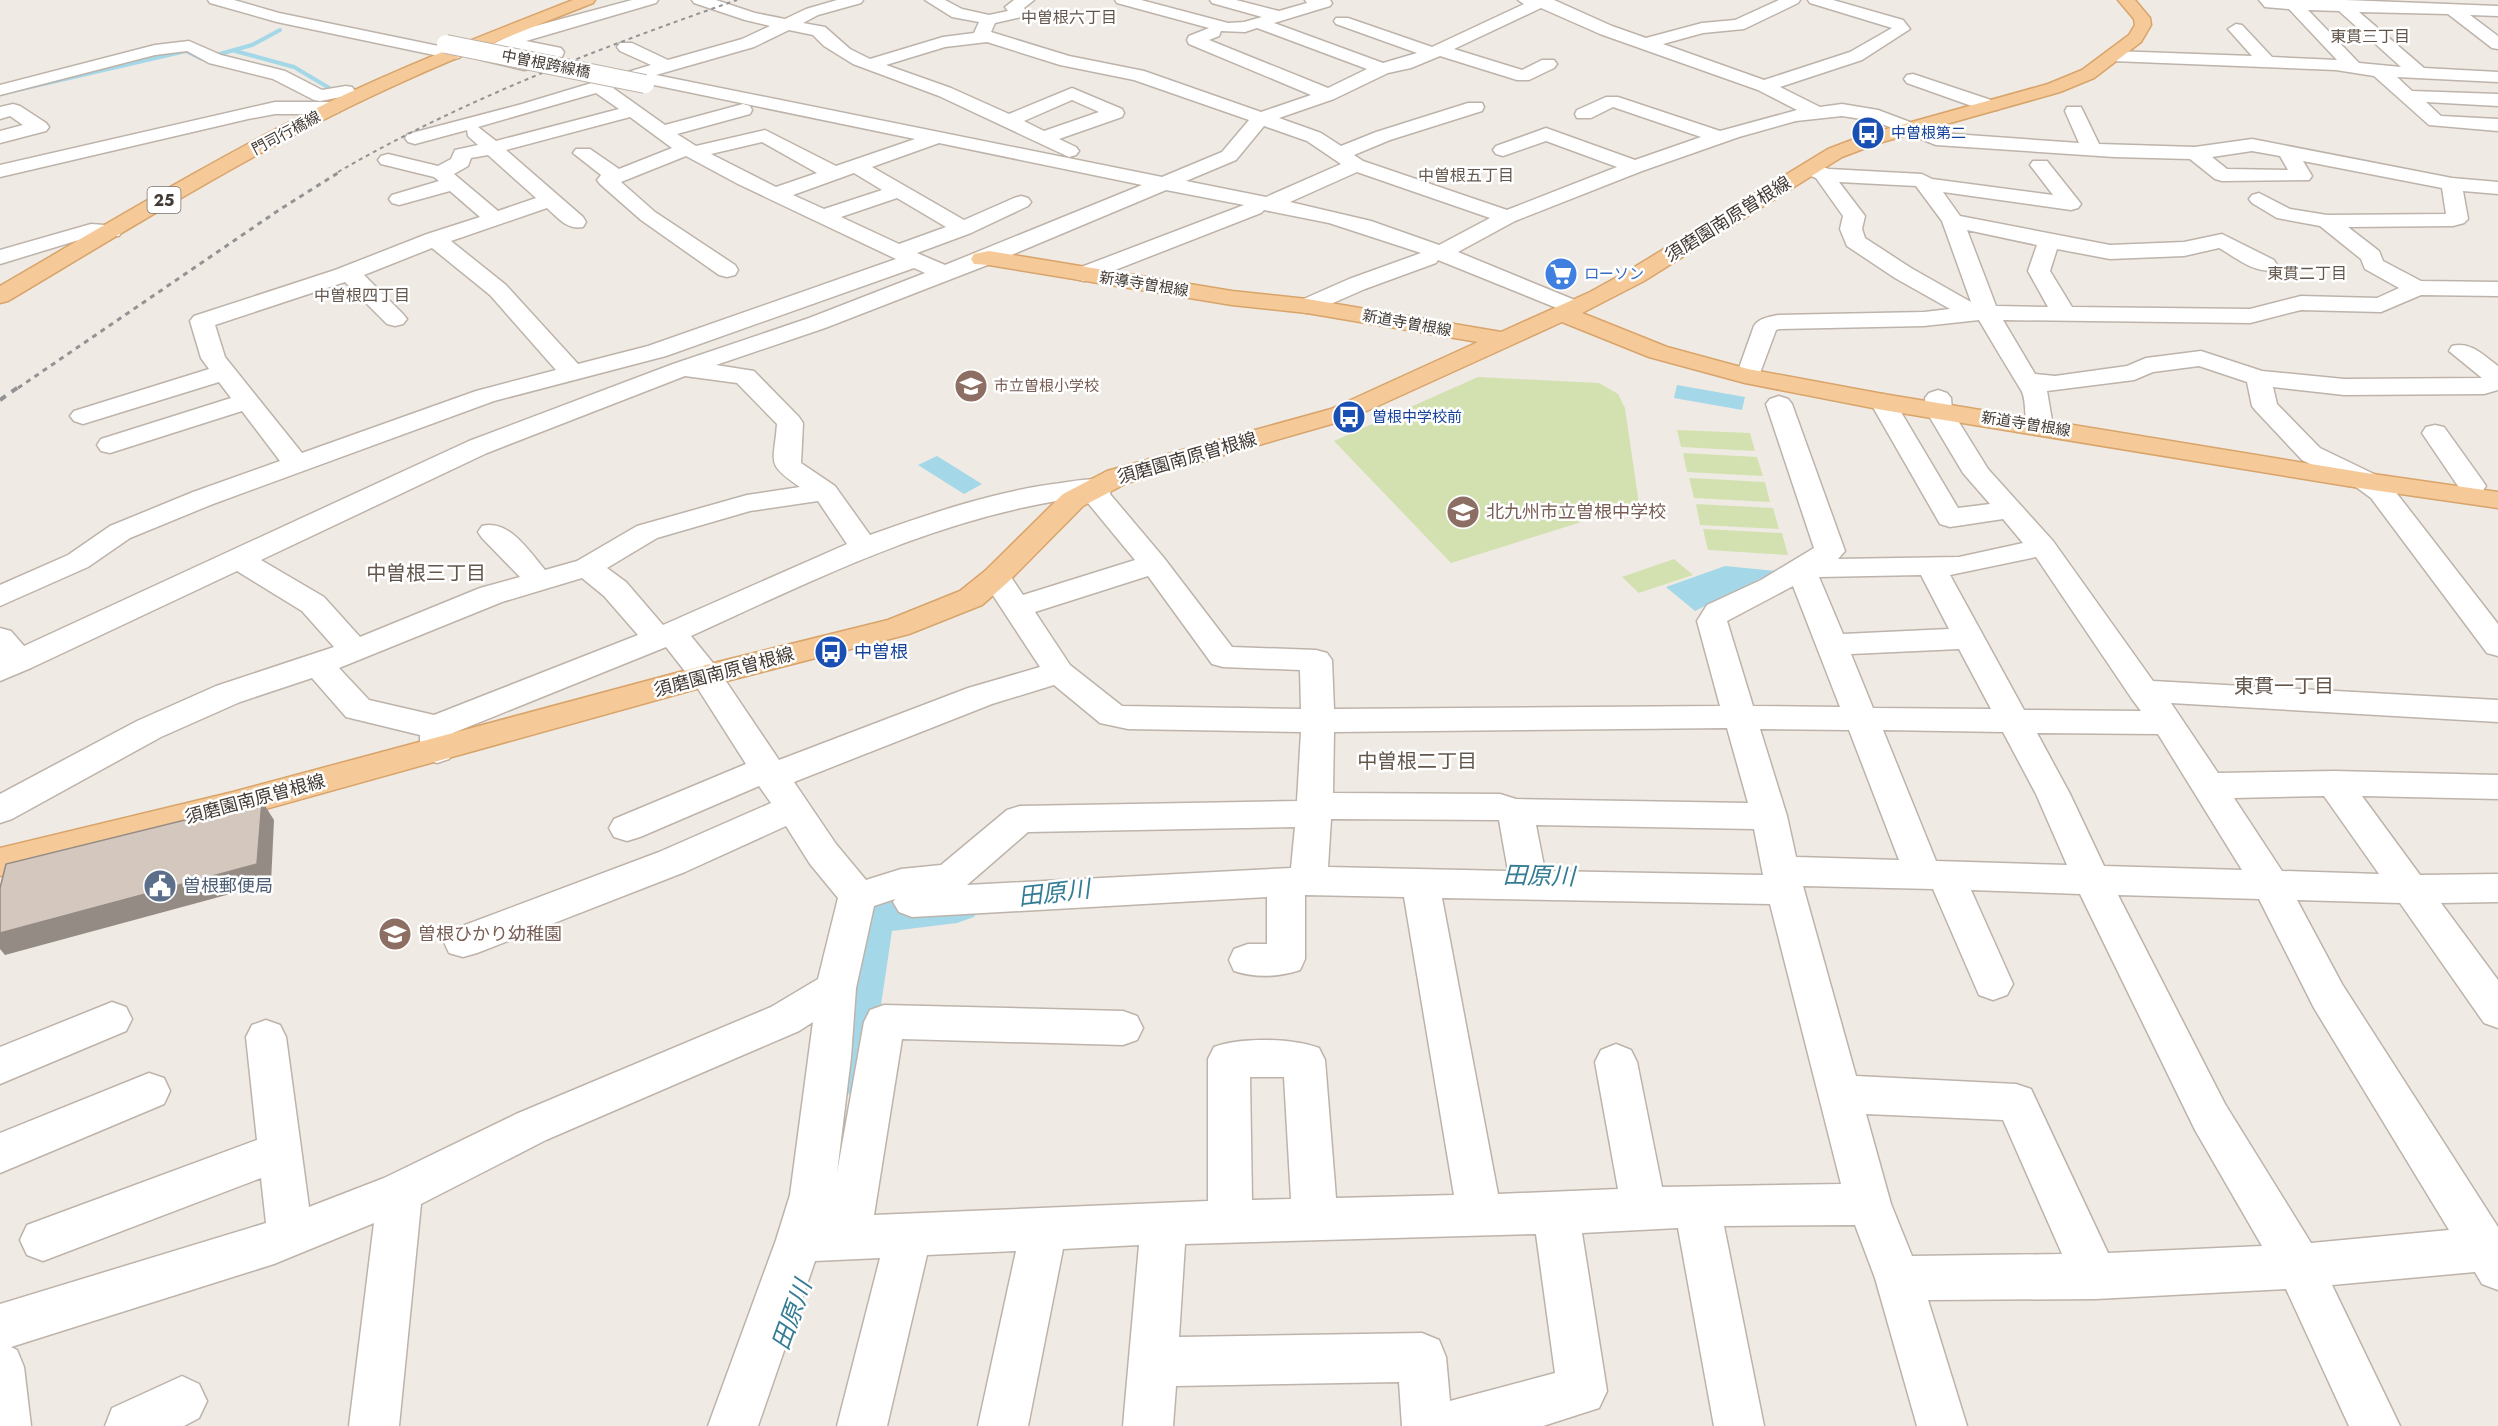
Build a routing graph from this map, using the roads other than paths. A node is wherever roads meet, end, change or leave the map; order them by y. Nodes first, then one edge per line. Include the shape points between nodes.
1 (216, 0) edge
2 (235, 0) edge
3 (265, 0) edge
4 (587, 0) edge
5 (650, 0) edge
6 (700, 0) edge
7 (855, 0) edge
8 (933, 0) edge
9 (1026, 0) edge
10 (1123, 0) edge
11 (1218, 0) edge
12 (1313, 0) edge
13 (1792, 0) edge
14 (1816, 0) edge
15 (1866, 0) edge
16 (2126, 0) edge
17 (2267, 0) edge
18 (2430, 0) edge
19 (1537, 1) edge
20 (2293, 4) junction
21 (2340, 4) edge
22 (2462, 4) edge
23 (1848, 9) junction
24 (2492, 11) edge
25 (1280, 17) junction
26 (1342, 21) dead end
27 (1258, 23) junction
28 (784, 25) junction
29 (1224, 27) junction
30 (433, 28) dead end
31 (988, 28) junction
32 (2236, 29) dead end
33 (489, 39) junction
34 (509, 43) dead end
35 (1645, 44) junction
36 (2498, 44) edge
37 (452, 46) junction
38 (626, 47) dead end
39 (1436, 51) junction
40 (2113, 56) junction
41 (597, 61) dead end
42 (2267, 62) junction
43 (872, 64) junction
44 (1548, 64) dead end
45 (2353, 67) junction
46 (1382, 69) junction
47 (1114, 71) junction
48 (2379, 71) junction
49 (2420, 74) junction
50 (654, 76) junction
51 (1913, 79) dead end
52 (2495, 79) edge
53 (604, 85) junction
54 (1764, 86) junction
55 (3, 89) edge
56 (346, 91) dead end
57 (1072, 93) junction
58 (550, 95) junction
59 (1328, 95) junction
60 (2405, 96) junction
61 (2498, 100) edge
62 (326, 102) junction
63 (1990, 106) junction
64 (1475, 107) dead end
65 (742, 110) junction
66 (633, 111) junction
67 (2074, 111) dead end
68 (1815, 112) junction
69 (0, 113) edge
70 (1584, 114) dead end
71 (1261, 118) junction
72 (1005, 119) junction
73 (582, 124) junction
74 (467, 125) junction
75 (2498, 125) edge
76 (879, 128) junction
77 (1911, 128) junction
78 (2196, 130) dead end
79 (663, 132) junction
80 (0, 137) edge
81 (1719, 137) junction
82 (415, 138) dead end
83 (1042, 138) junction
84 (930, 139) junction
85 (0, 146) edge
86 (492, 148) junction
87 (2091, 149) junction
88 (1503, 150) dead end
89 (691, 151) junction
90 (2204, 152) junction
91 (2287, 152) junction
92 (583, 153) dead end
93 (1084, 159) dead end
94 (52, 160) junction
95 (387, 160) dead end
96 (1348, 160) junction
97 (2040, 165) dead end
98 (856, 166) junction
99 (1635, 166) junction
100 (0, 171) edge
101 (1818, 172) junction
102 (833, 173) junction
103 (615, 176) junction
104 (447, 178) junction
105 (1926, 184) junction
106 (2452, 184) junction
107 (1157, 186) junction
108 (2498, 188) edge
109 (901, 190) junction
110 (776, 194) junction
111 (399, 199) dead end
112 (2259, 199) dead end
113 (549, 201) junction
114 (1021, 202) dead end
115 (1262, 206) junction
116 (487, 212) junction
117 (824, 216) junction
118 (1508, 217) junction
119 (1953, 221) junction
120 (2327, 221) junction
121 (575, 222) dead end
122 (963, 228) junction
123 (433, 230) junction
124 (111, 231) junction
125 (2049, 241) junction
126 (1434, 255) junction
127 (907, 256) junction
128 (0, 257) edge
129 (981, 259) junction
130 (2266, 265) dead end
131 (727, 270) dead end
132 (348, 273) junction
133 (944, 273) junction
134 (1084, 274) junction
135 (2477, 283) edge
136 (2417, 288) junction
137 (0, 296) edge
138 (2498, 302) edge
139 (1307, 306) junction
140 (1569, 311) junction
141 (1980, 313) junction
142 (2064, 314) junction
143 (395, 319) dead end
144 (1507, 340) junction
145 (2462, 351) dead end
146 (2405, 366) dead end
147 (1750, 368) junction
148 (682, 369) junction
149 (572, 371) junction
150 (224, 372) junction
151 (2258, 378) junction
152 (2498, 379) edge
153 (2026, 381) junction
154 (2427, 388) junction
155 (247, 401) junction
156 (1882, 402) junction
157 (1938, 404) junction
158 (1779, 405) dead end
159 (83, 416) dead end
160 (2039, 421) junction
161 (2435, 433) dead end
162 (110, 445) dead end
163 (296, 464) junction
164 (2335, 465) junction
165 (2366, 481) junction
166 (1097, 487) junction
167 (2485, 488) edge
168 (825, 492) junction
169 (2498, 500) edge
170 (2010, 510) junction
171 (492, 532) dead end
172 (2043, 547) junction
173 (864, 548) junction
174 (240, 560) junction
175 (1154, 564) junction
176 (587, 567) junction
177 (1931, 567) junction
178 (1801, 568) junction
179 (996, 577) junction
180 (539, 581) junction
181 (0, 597) edge
182 (2466, 603) junction
183 (2498, 604) edge
184 (1018, 607) junction
185 (665, 636) junction
186 (1971, 638) junction
187 (1832, 645) junction
188 (2498, 646) edge
189 (355, 651) junction
190 (7, 656) edge
191 (318, 665) junction
192 (1059, 672) junction
193 (706, 676) junction
194 (2143, 692) junction
195 (2498, 711) edge
196 (1741, 717) junction
197 (1862, 719) junction
198 (1319, 721) junction
199 (2016, 721) junction
200 (2168, 723) junction
201 (437, 739) junction
202 (769, 773) junction
203 (2334, 783) junction
204 (2208, 786) junction
205 (2498, 787) edge
206 (792, 808) junction
207 (1316, 809) junction
208 (0, 810) edge
209 (1516, 812) junction
210 (1769, 816) junction
211 (627, 828) dead end
212 (0, 862) edge
213 (1935, 876) junction
214 (2091, 878) junction
215 (1298, 881) junction
216 (1783, 881) junction
217 (1420, 882) junction
218 (1528, 884) junction
219 (2271, 885) junction
220 (2498, 888) edge
221 (2412, 889) junction
222 (856, 897) junction
223 (463, 942) dead end
224 (1248, 960) dead end
225 (1993, 984) dead end
226 (834, 1008) junction
227 (2498, 1011) edge
228 (112, 1019) dead end
229 (884, 1022) junction
230 (1123, 1028) dead end
231 (266, 1037) dead end
232 (1616, 1062) dead end
233 (0, 1066) edge
234 (149, 1091) dead end
235 (1839, 1094) junction
236 (280, 1151) junction
237 (0, 1153) edge
238 (399, 1192) junction
239 (1869, 1204) junction
240 (1697, 1206) junction
241 (1644, 1209) junction
242 (1556, 1213) junction
243 (1480, 1215) junction
244 (1315, 1219) junction
245 (1164, 1223) junction
246 (1230, 1223) junction
247 (1044, 1228) junction
248 (909, 1235) junction
249 (290, 1236) junction
250 (848, 1238) junction
251 (43, 1240) dead end
252 (799, 1240) junction
253 (2494, 1256) edge
254 (2299, 1266) junction
255 (2096, 1277) junction
256 (1898, 1278) junction
257 (0, 1327) edge
258 (1153, 1362) junction
259 (0, 1367) edge
260 (182, 1401) dead end
261 (6, 1426) edge
262 (130, 1426) edge
263 (374, 1426) edge
264 (733, 1426) edge
265 (862, 1426) edge
266 (1003, 1426) edge
267 (1148, 1426) edge
268 (1427, 1426) edge
269 (1449, 1426) edge
270 (1739, 1426) edge
271 (1942, 1426) edge
272 (2376, 1426) edge

1 - 37 street via 277,17
2 - 37 street
3 - 37 street
4 - 33 main road, 門司行橋線 / 25
5 - 34 street via 530,33
6 - 28 street
7 - 28 street
8 - 31 street via 958,14 974,15
9 - 31 street via 1013,7 1020,13
10 - 29 street
11 - 25 street
12 - 25 street via 1324,3
13 - 35 street via 1738,25 1702,28
14 - 23 street
15 - 23 street
16 - 40 main road, 須磨園南原曽根線 via 2142,18 2143,25 2135,38
17 - 20 street via 2271,4
18 - 22 street
19 - 35 street
19 - 39 street
20 - 21 street
20 - 45 street
21 - 22 street
21 - 49 street
22 - 24 street
22 - 36 street
23 - 54 street via 1902,29 1856,56
25 - 27 street
26 - 39 street
27 - 29 street
27 - 46 street
28 - 43 street via 819,31 830,44
28 - 50 street via 748,43
29 - 59 street via 1195,40
30 - 33 street
31 - 43 street
31 - 47 street via 1066,61
32 - 42 street
33 - 37 main road, 門司行橋線 / 25
35 - 54 street
37 - 50 street, 中曽根跨線橋, bridge
37 - 62 main road, 門司行橋線 / 25
38 - 50 street
39 - 44 street via 1523,76
39 - 46 street
40 - 42 street
40 - 63 main road, 須磨園南原曽根線 via 2088,74 2054,88
41 - 50 street
42 - 45 street
43 - 72 street
45 - 48 street
46 - 59 street
47 - 57 street
47 - 71 street via 1138,75
48 - 49 street
48 - 60 street
49 - 52 street
50 - 53 street
50 - 76 street
51 - 63 street
53 - 58 street
53 - 65 street
53 - 66 street
54 - 68 street
55 - 62 street via 167,47 189,46 212,57 279,75
56 - 62 street
57 - 72 street
57 - 83 street via 1115,113
58 - 73 street
58 - 74 street
59 - 71 street
60 - 61 street
60 - 75 street via 2436,121
62 - 94 street via 275,108
62 - 124 main road, 門司行橋線 / 25
63 - 77 main road, 須磨園南原曽根線
64 - 96 street via 1383,136
65 - 76 street via 800,122
65 - 79 street
66 - 73 street
66 - 79 street
67 - 87 street
68 - 77 street via 1868,113
68 - 81 street
69 - 80 street via 13,110 39,127
70 - 81 street via 1612,101
71 - 96 street via 1314,137
71 - 107 street via 1229,156
72 - 83 street
72 - 84 street
73 - 86 street
74 - 82 street
74 - 86 street
76 - 84 street
77 - 87 street via 1936,139
77 - 101 main road, 須磨園南原曽根線 via 1835,153
78 - 90 street
79 - 89 street
81 - 99 street
83 - 93 street
84 - 98 street
84 - 107 street
85 - 94 street via 27,148
86 - 104 street via 462,154 461,162
86 - 113 street
87 - 90 street
88 - 99 street via 1546,134
89 - 102 street via 765,136
89 - 103 street
89 - 110 street
90 - 91 street via 2252,145
90 - 91 street via 2222,175 2302,176
91 - 106 street
92 - 103 street
94 - 100 street
95 - 104 street
96 - 115 street
96 - 118 street
97 - 105 street via 2071,204
98 - 102 street
98 - 109 street
99 - 118 street
101 - 105 street via 1922,180
101 - 140 main road, 須磨園南原曽根線
101 - 141 street via 1854,216 1851,229 1855,241 1903,273
102 - 110 street
103 - 131 street via 607,180 648,216
104 - 111 street
104 - 116 street
105 - 119 street
106 - 108 street
106 - 120 street via 2457,219
107 - 115 street
107 - 129 street
109 - 117 street
109 - 122 street
110 - 117 street
112 - 120 street via 2284,214
113 - 116 street
113 - 121 street
114 - 122 street
115 - 126 street
115 - 134 street
116 - 123 street
117 - 127 street
118 - 126 street
119 - 125 street
119 - 141 street
120 - 136 street via 2371,256 2373,264
122 - 127 street
123 - 132 street
123 - 149 street via 498,290
124 - 128 street via 91,230
124 - 137 main road, 門司行橋線 / 25
125 - 130 street via 2110,252 2184,249 2225,231
125 - 142 street via 2039,271
126 - 139 street
126 - 140 street
127 - 133 street
127 - 149 street via 657,351
129 - 133 street
129 - 134 main road, 新導寺曽根線
132 - 143 street
132 - 150 street via 202,321 213,358
133 - 148 street via 817,323
134 - 139 main road, 新導寺曽根線
135 - 136 street
135 - 138 street
136 - 142 street via 2381,305 2301,303 2250,316
139 - 144 main road, 新道寺曽根線
140 - 144 main road, 須磨園南原曽根線
140 - 147 main road, 新道寺曽根線
140 - 156 main road, 新道寺曽根線 via 1658,352 1734,373
141 - 142 street
141 - 147 street via 1924,319 1778,322 1766,326
141 - 153 street
144 - 166 main road, 須磨園南原曽根線 via 1340,414 1127,474
145 - 152 street
146 - 154 street
147 - 157 main road, 新道寺曽根線
148 - 168 street via 745,376 790,423 787,466
148 - 174 street via 478,447
149 - 163 street via 485,396
150 - 155 street
150 - 159 street
151 - 153 street via 2201,358 2146,365 2134,373 2055,384
151 - 154 street via 2344,387
151 - 164 street via 2265,406 2311,454
152 - 154 street via 2484,386
153 - 160 street via 2034,389
155 - 162 street
155 - 163 street
156 - 157 main road, 新道寺曽根線
156 - 170 street via 1950,518
157 - 160 main road, 新道寺曽根線
157 - 170 street via 1977,473
158 - 178 street via 1830,551
160 - 164 main road, 新道寺曽根線
160 - 165 main road, 新道寺曽根線
161 - 167 street
163 - 181 street via 120,532 78,561
164 - 165 street
164 - 167 main road, 新道寺曽根線
165 - 169 main road, 新道寺曽根線
165 - 182 street via 2381,492
166 - 173 street via 1056,490 975,511
166 - 175 street via 1096,495
166 - 179 main road, 須磨園南原曽根線 via 1073,500
168 - 173 street
168 - 176 street via 747,503 648,532
170 - 172 street
171 - 180 street
172 - 177 street via 1959,566
172 - 194 street
173 - 185 street
174 - 189 street via 313,604
174 - 190 street
175 - 184 street
175 - 198 street via 1223,657 1316,660
176 - 180 street
176 - 185 street
177 - 178 street
177 - 186 street
178 - 187 street
178 - 196 street via 1772,587 1718,612 1712,621
179 - 184 street
179 - 193 main road, 須磨園南原曽根線 via 971,598 897,627
180 - 189 street via 491,595
182 - 183 street
182 - 188 street
184 - 192 street
185 - 193 street
185 - 201 street
186 - 187 street
186 - 199 street
187 - 197 street
189 - 191 street
191 - 201 street via 358,709
191 - 208 street via 228,694 149,729
192 - 198 street via 1112,715
192 - 202 street via 980,696
193 - 201 main road, 須磨園南原曽根線
193 - 202 street
194 - 195 street
194 - 200 street
196 - 197 street
196 - 198 street
196 - 210 street
197 - 199 street
197 - 213 street
198 - 207 street
199 - 200 street
199 - 214 street
200 - 204 street
201 - 212 main road, 須磨園南原曽根線 via 233,805
202 - 206 street
202 - 211 street
203 - 204 street
203 - 205 street
203 - 221 street
204 - 219 street
206 - 222 street
206 - 223 street via 672,862
207 - 209 street via 1500,807
207 - 215 street
207 - 222 street via 1296,814 1020,819 950,878 901,883
209 - 210 street
209 - 218 street
210 - 216 street
213 - 214 street
213 - 216 street
213 - 225 street
214 - 219 street
214 - 254 street via 2210,1117
215 - 217 street
215 - 222 street via 921,902
215 - 224 street via 1286,958
216 - 218 street
216 - 235 street
217 - 218 street
217 - 243 street
219 - 221 street
219 - 253 street via 2328,996
220 - 221 street
221 - 227 street
222 - 226 street
226 - 229 street
226 - 238 street via 785,1019 531,1127
226 - 252 street via 812,1195
228 - 233 street
229 - 230 street
229 - 250 street
231 - 236 street
232 - 241 street
234 - 237 street
235 - 239 street
235 - 255 street via 2016,1102
236 - 249 street
236 - 251 street
238 - 249 street
238 - 263 street
239 - 240 street
239 - 256 street
240 - 241 street
240 - 270 street
241 - 242 street
242 - 243 street
242 - 269 street via 1582,1391
243 - 244 street
244 - 246 street
244 - 246 street via 1304,1060 1229,1059
245 - 246 street
245 - 247 street
245 - 258 street
247 - 248 street
247 - 266 street
248 - 250 street
248 - 265 street
249 - 257 street
250 - 252 street
252 - 264 street
253 - 254 street
254 - 255 street
254 - 272 street
255 - 256 street
256 - 271 street
258 - 267 street
258 - 268 street via 1422,1357
259 - 261 street
260 - 262 street

